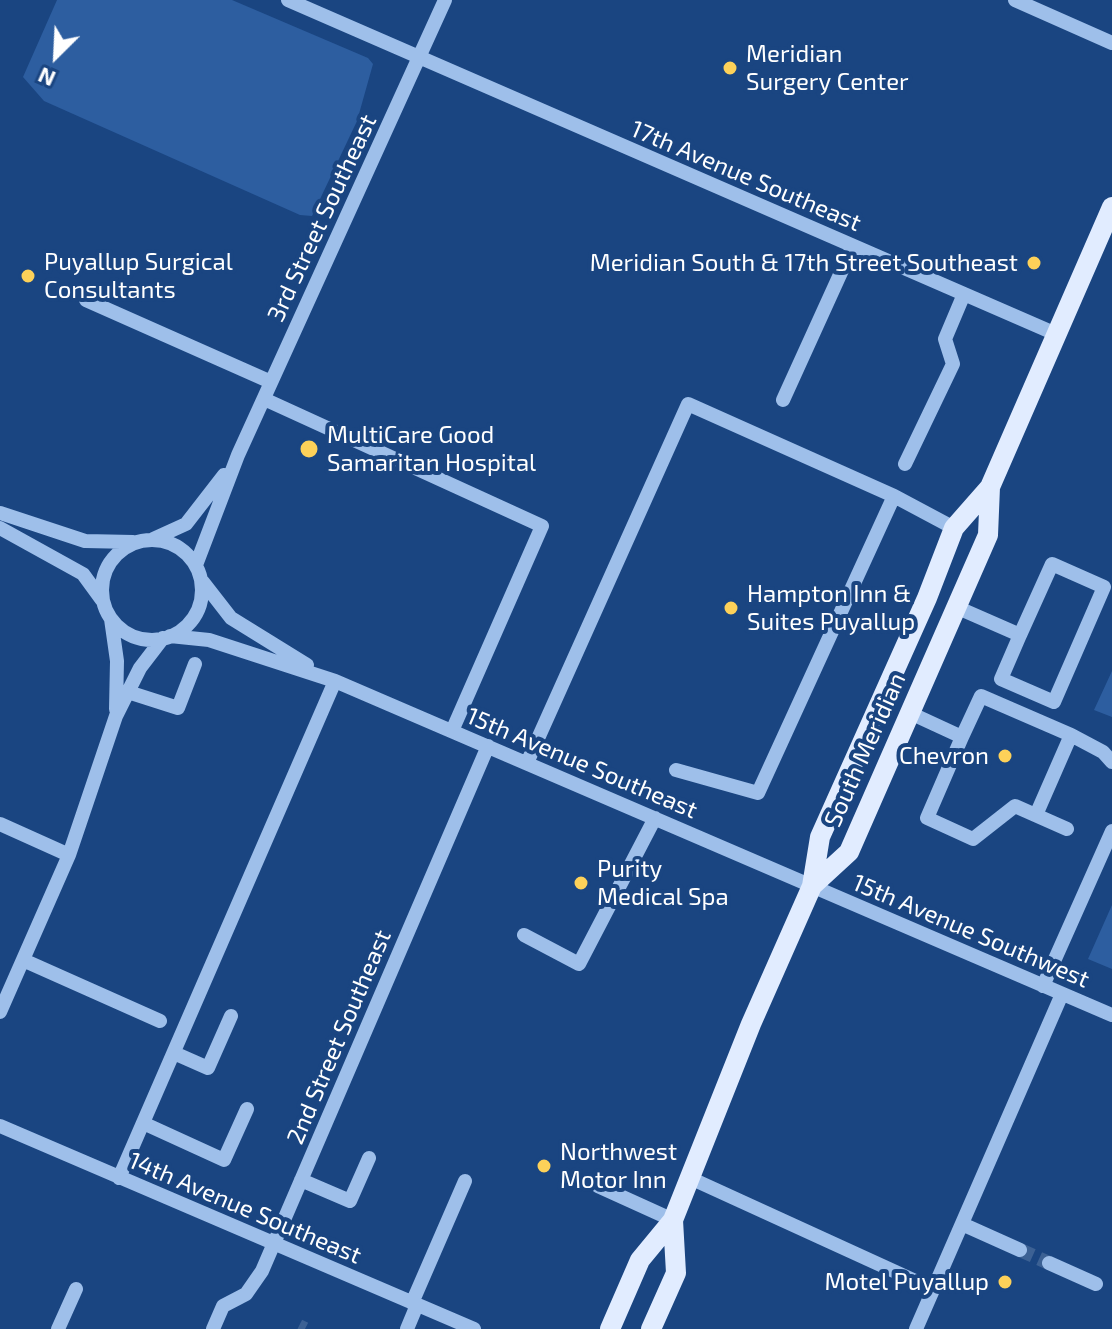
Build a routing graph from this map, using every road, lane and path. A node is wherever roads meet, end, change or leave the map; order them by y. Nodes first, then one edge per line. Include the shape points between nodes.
1 (288, 0) edge
2 (445, 0) edge
3 (1015, 0) edge
4 (1112, 43) edge
5 (419, 59) junction
6 (1112, 207) edge
7 (853, 246) junction
8 (964, 294) junction
9 (86, 300) dead end
10 (1056, 334) junction
11 (271, 382) junction
12 (264, 399) junction
13 (783, 400) dead end
14 (238, 455) junction
15 (905, 464) dead end
16 (990, 487) junction
17 (894, 496) junction
18 (0, 513) edge
19 (0, 528) edge
20 (954, 528) junction
21 (145, 541) junction
22 (196, 565) junction
23 (202, 581) junction
24 (956, 607) junction
25 (108, 611) junction
26 (1020, 635) junction
27 (166, 637) junction
28 (195, 664) dead end
29 (335, 681) junction
30 (128, 692) junction
31 (910, 713) junction
32 (116, 716) junction
33 (452, 731) junction
34 (1071, 735) junction
35 (962, 737) junction
36 (488, 746) junction
37 (1112, 762) edge
38 (527, 763) junction
39 (676, 770) dead end
40 (1036, 815) junction
41 (655, 818) junction
42 (0, 824) edge
43 (1067, 829) dead end
44 (1112, 831) edge
45 (69, 855) junction
46 (812, 886) junction
47 (524, 935) dead end
48 (23, 960) junction
49 (1043, 986) junction
50 (1062, 994) junction
51 (0, 1012) edge
52 (1112, 1015) edge
53 (231, 1016) dead end
54 (160, 1021) dead end
55 (174, 1053) junction
56 (247, 1109) dead end
57 (143, 1123) junction
58 (0, 1126) edge
59 (369, 1158) dead end
60 (119, 1178) junction
61 (690, 1178) junction
62 (301, 1180) junction
63 (465, 1181) dead end
64 (598, 1186) dead end
65 (673, 1220) junction
66 (962, 1224) junction
67 (273, 1245) junction
68 (1020, 1250) tunnel mouth
69 (1049, 1263) tunnel mouth
70 (1096, 1284) dead end
71 (76, 1289) dead end
72 (933, 1289) junction
73 (414, 1304) junction
74 (58, 1329) edge
75 (213, 1329) edge
76 (407, 1329) edge
77 (474, 1329) edge
78 (610, 1329) edge
79 (651, 1329) edge
80 (916, 1329) edge

1 - 5 street, 17th Avenue Southeast
2 - 5 street, 3rd Street Southeast
3 - 4 street
5 - 7 street, 17th Avenue Southeast
5 - 11 street, 3rd Street Southeast
6 - 10 main road, South Meridian
7 - 8 street, 17th Avenue Southeast
7 - 13 street
8 - 10 street, 17th Avenue Southeast
8 - 15 street via 945,339 953,364
9 - 11 street
10 - 16 main road, South Meridian
11 - 12 street, 3rd Street Southeast
12 - 14 street, 3rd Street Southeast
12 - 33 street via 542,526
14 - 21 street, 3rd Street Southeast via 186,524
14 - 22 street, 3rd Street Southeast
16 - 20 main road, South Meridian
16 - 24 main road, South Meridian via 988,535
17 - 20 street
17 - 38 street via 688,404
17 - 39 street via 758,793
18 - 21 street via 85,541
19 - 25 street via 83,574
20 - 46 main road, South Meridian via 820,837
21 - 22 street via 178,547
21 - 25 street via 124,549 105,573
22 - 23 street
23 - 27 street via 196,615
23 - 29 street, 15th Avenue Southeast via 216,602 253,635
24 - 26 street
24 - 31 main road, South Meridian
25 - 27 street via 138,637
25 - 32 street via 117,661
26 - 26 street via 1001,679 1054,702 1104,587 1052,564
27 - 29 street, 15th Avenue Southeast via 209,640
27 - 30 street via 143,663
28 - 30 street via 178,708
29 - 33 street, 15th Avenue Southeast
29 - 55 street
30 - 32 street
31 - 35 street
31 - 46 main road, South Meridian via 849,852
32 - 45 street
33 - 36 street, 15th Avenue Southeast
34 - 35 street via 981,696
34 - 37 street
34 - 40 street
35 - 40 street via 927,818 973,839 1015,806
36 - 38 street, 15th Avenue Southeast
36 - 62 street, 2nd Street Southeast
38 - 41 street, 15th Avenue Southeast
40 - 43 street
41 - 46 street, 15th Avenue Southeast
41 - 47 street via 579,964
42 - 45 street
44 - 49 street
45 - 48 street
46 - 49 street, 15th Avenue Southwest
46 - 61 main road, South Meridian
48 - 51 street
48 - 54 street
49 - 50 street, 15th Avenue Southwest
50 - 52 street, 15th Avenue Southwest
50 - 66 street
53 - 55 street via 208,1068
55 - 57 street
56 - 57 street via 224,1160
57 - 60 street
58 - 60 street, 14th Avenue Southeast
59 - 62 street via 350,1201
60 - 67 street, 14th Avenue Southeast
61 - 65 main road, South Meridian
61 - 72 street
62 - 67 street, 2nd Street Southeast
63 - 73 street
64 - 65 street
65 - 78 main road, South Meridian via 640,1260
65 - 79 main road, South Meridian via 676,1273
66 - 68 street
66 - 72 street
67 - 73 street, 14th Avenue Southeast
67 - 75 street, 2nd Street Southeast via 254,1286 223,1306
69 - 70 street
71 - 74 street
72 - 80 street
73 - 76 street
73 - 77 street, 14th Avenue Southeast

